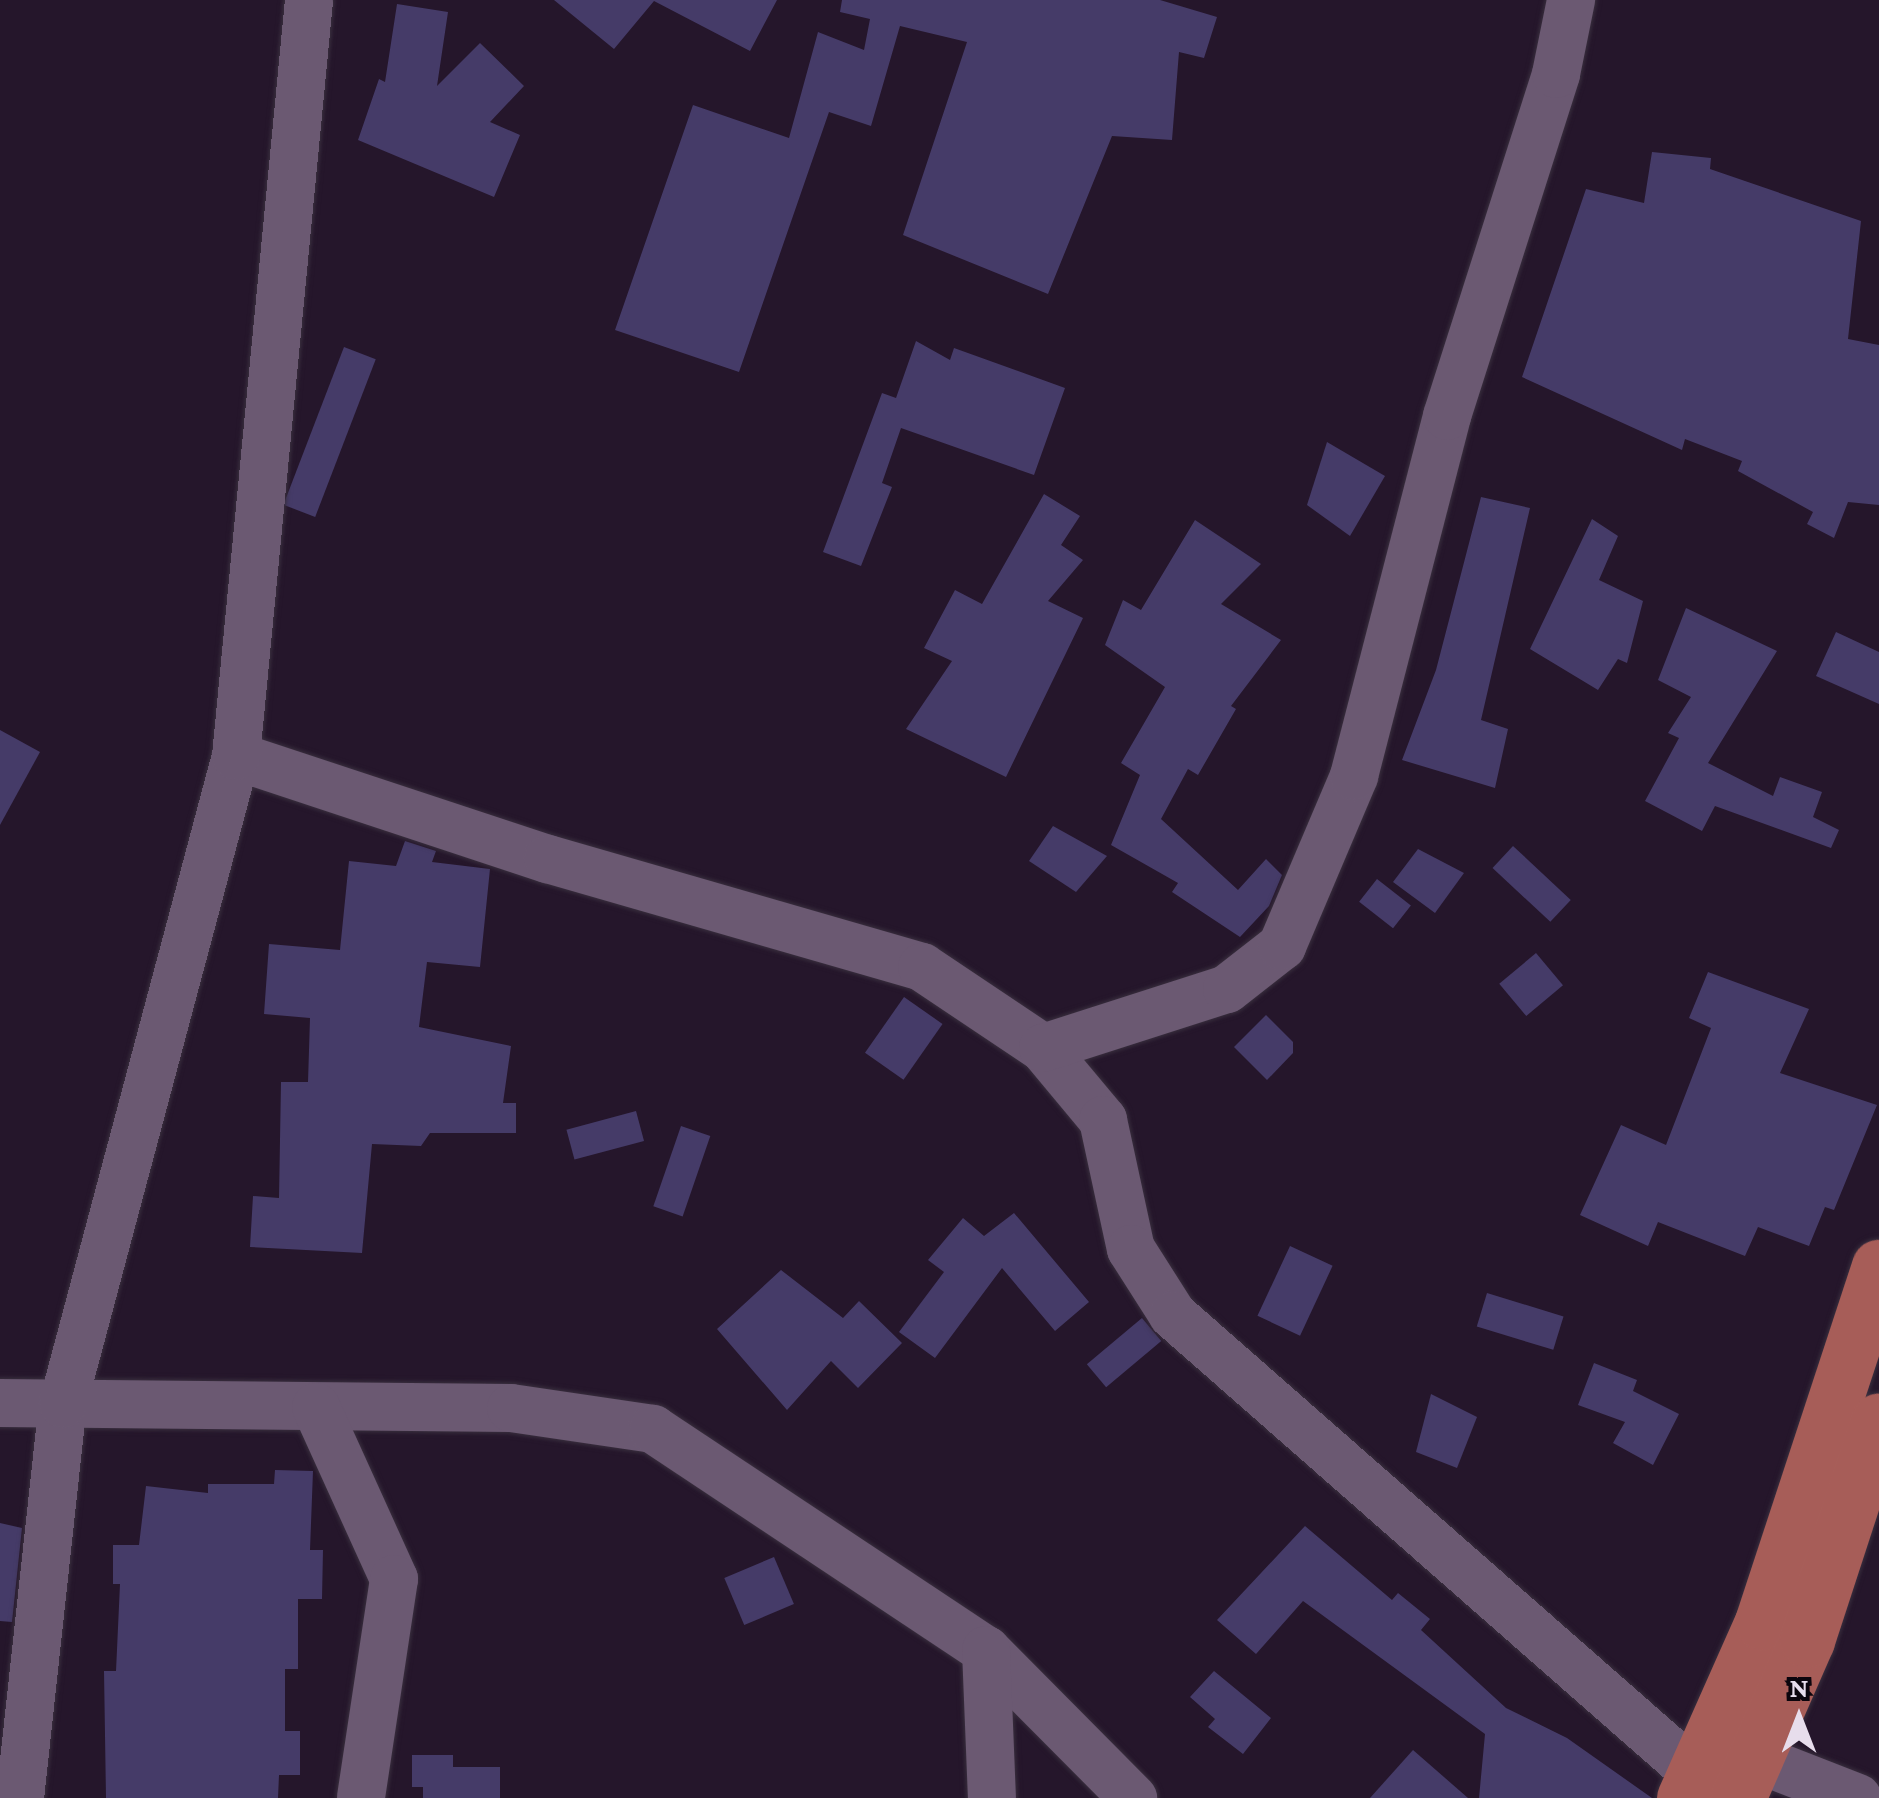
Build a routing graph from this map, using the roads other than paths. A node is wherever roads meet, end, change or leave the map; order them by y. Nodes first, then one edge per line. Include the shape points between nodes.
1 (309, 0) edge
2 (1571, 0) edge
3 (236, 756) junction
4 (1043, 1048) junction
5 (1879, 1266) edge
6 (0, 1404) edge
7 (62, 1404) junction
8 (316, 1406) junction
9 (1879, 1420) edge
10 (986, 1650) junction
11 (1718, 1782) edge
12 (20, 1798) edge
13 (360, 1798) edge
14 (992, 1798) edge
15 (1133, 1798) edge
16 (1858, 1798) edge

1 - 3 street
2 - 4 street via 1556,74 1448,416 1354,776 1282,946 1227,988
3 - 4 street via 548,860 922,967
3 - 7 street
4 - 11 street via 1103,1120 1131,1249 1173,1315
5 - 11 main road via 1762,1622
6 - 7 street
7 - 8 street
7 - 12 street
8 - 10 street via 511,1408 652,1429
8 - 13 street via 394,1579
9 - 11 main road via 1807,1640
10 - 14 street
10 - 15 street
11 - 16 street

